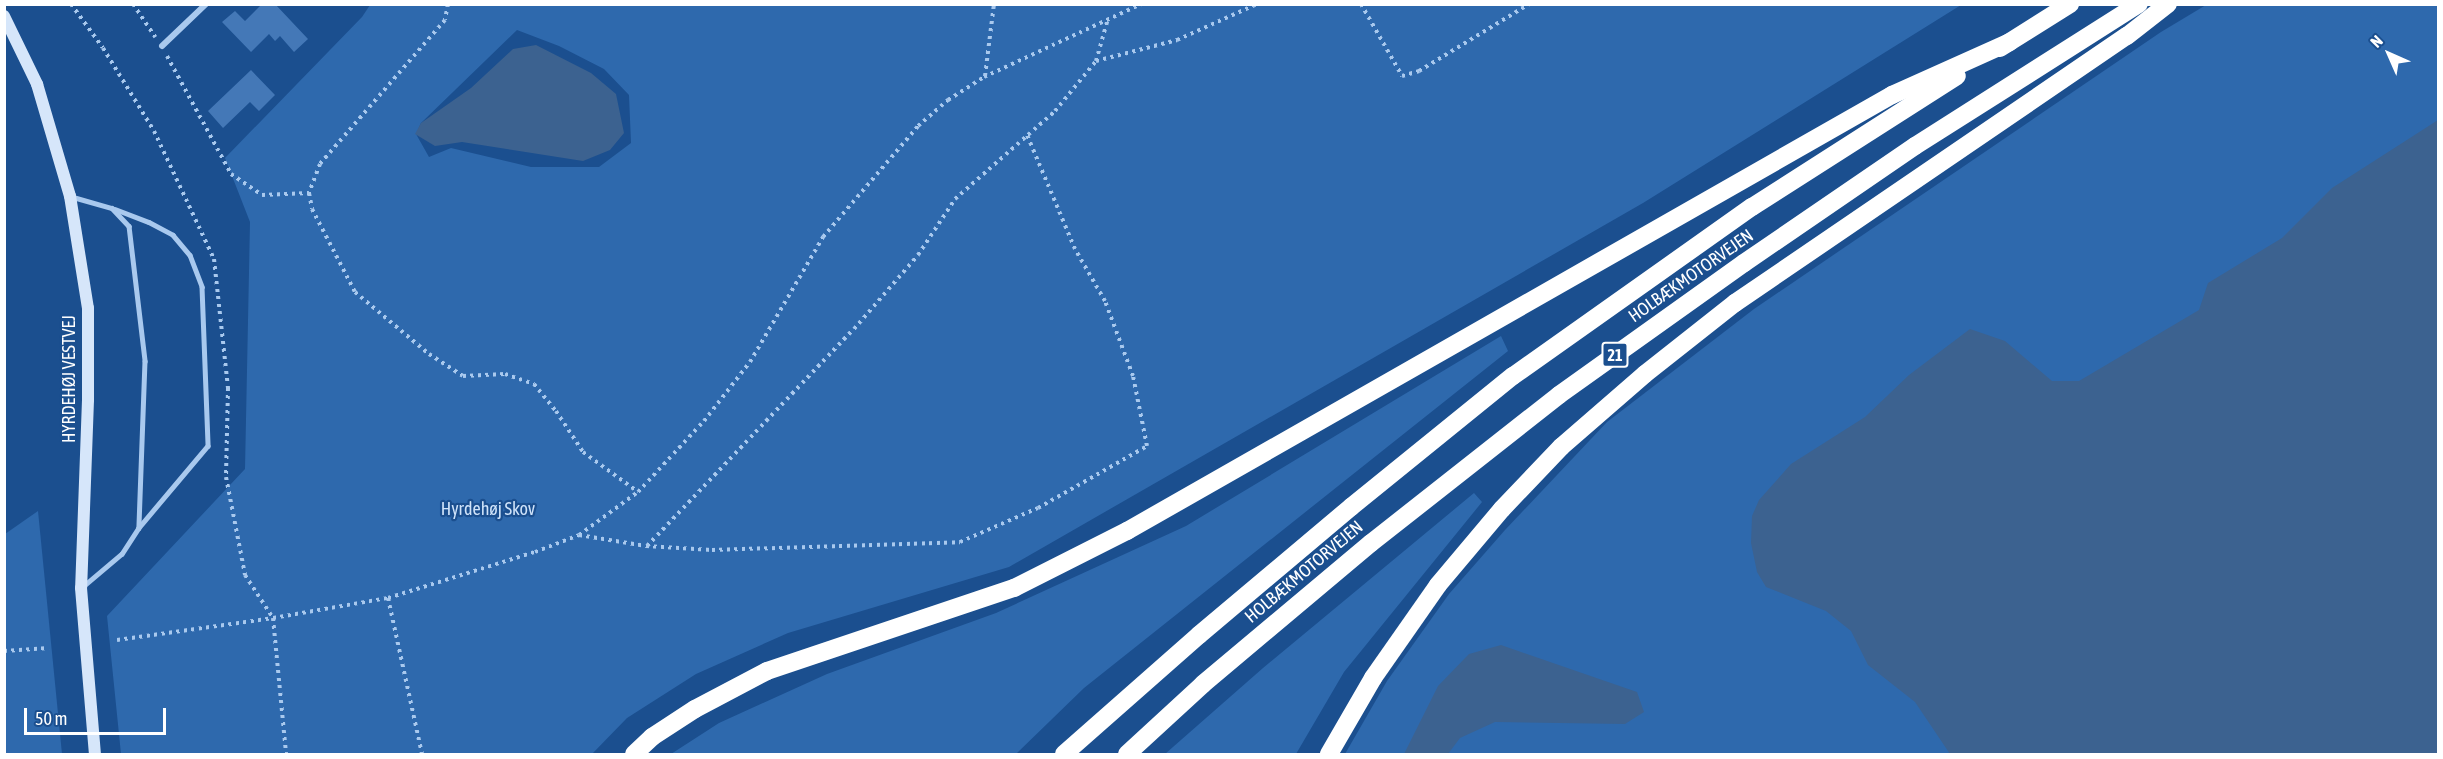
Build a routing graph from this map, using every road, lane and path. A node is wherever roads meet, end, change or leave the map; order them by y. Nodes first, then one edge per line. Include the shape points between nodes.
1 (133, 4) edge
2 (206, 4) edge
3 (448, 4) edge
4 (994, 4) edge
5 (1141, 4) edge
6 (1257, 4) edge
7 (1361, 4) edge
8 (1529, 4) edge
9 (2070, 4) edge
10 (2139, 4) edge
11 (2168, 4) edge
12 (4, 16) edge
13 (1107, 21) junction
14 (2010, 42) junction
15 (162, 46) junction
16 (1096, 61) junction
17 (984, 77) junction
18 (1027, 135) junction
19 (309, 194) junction
20 (70, 196) junction
21 (112, 208) junction
22 (638, 492) junction
23 (139, 528) junction
24 (579, 535) junction
25 (646, 546) junction
26 (81, 588) junction
27 (388, 598) junction
28 (273, 618) junction
29 (117, 640) dead end
30 (48, 648) dead end
31 (4, 651) edge
32 (95, 754) edge
33 (286, 754) edge
34 (422, 754) edge
35 (634, 754) edge
36 (1064, 754) edge
37 (1127, 754) edge
38 (1329, 754) edge

1 - 15 path
2 - 15 street
3 - 19 path via 445,20 320,165
4 - 17 path
5 - 13 path
6 - 16 path via 1177,40
7 - 8 path via 1402,76 1419,71
9 - 14 highway, HOLBÆKMOTORVEJEN / 21
10 - 37 highway, HOLBÆKMOTORVEJEN / 21 via 1906,152 1559,395 1371,543 1203,684
11 - 38 highway via 1735,303 1561,447 1438,585 1373,678
12 - 20 street, HYRDEHØJ VESTVEJ via 37,84
13 - 16 path
13 - 17 path
14 - 35 highway via 1892,95 1127,531 1014,588 767,671 695,709
14 - 36 highway, HOLBÆKMOTORVEJEN / 21 via 1752,207 1513,376 1342,514
15 - 19 path via 231,174 262,195
16 - 18 path via 1055,111
17 - 22 path via 918,126 823,237 750,362 704,422
18 - 25 path via 956,199 918,255 854,329
18 - 25 path via 1075,249 1105,301 1132,376 1148,446 1038,508 960,542 712,550
19 - 22 path via 312,209 355,292 429,354 463,376 505,374 534,384 583,452
20 - 21 lane
20 - 26 street, HYRDEHØJ VESTVEJ via 88,308
21 - 23 lane via 129,226 145,361
21 - 23 lane via 173,235 190,255 202,287 208,446
22 - 24 path
23 - 26 lane via 122,554
24 - 25 path
24 - 27 path
26 - 32 street, HYRDEHØJ VESTVEJ
27 - 28 path
27 - 34 path
28 - 29 path
28 - 33 path
30 - 31 path

